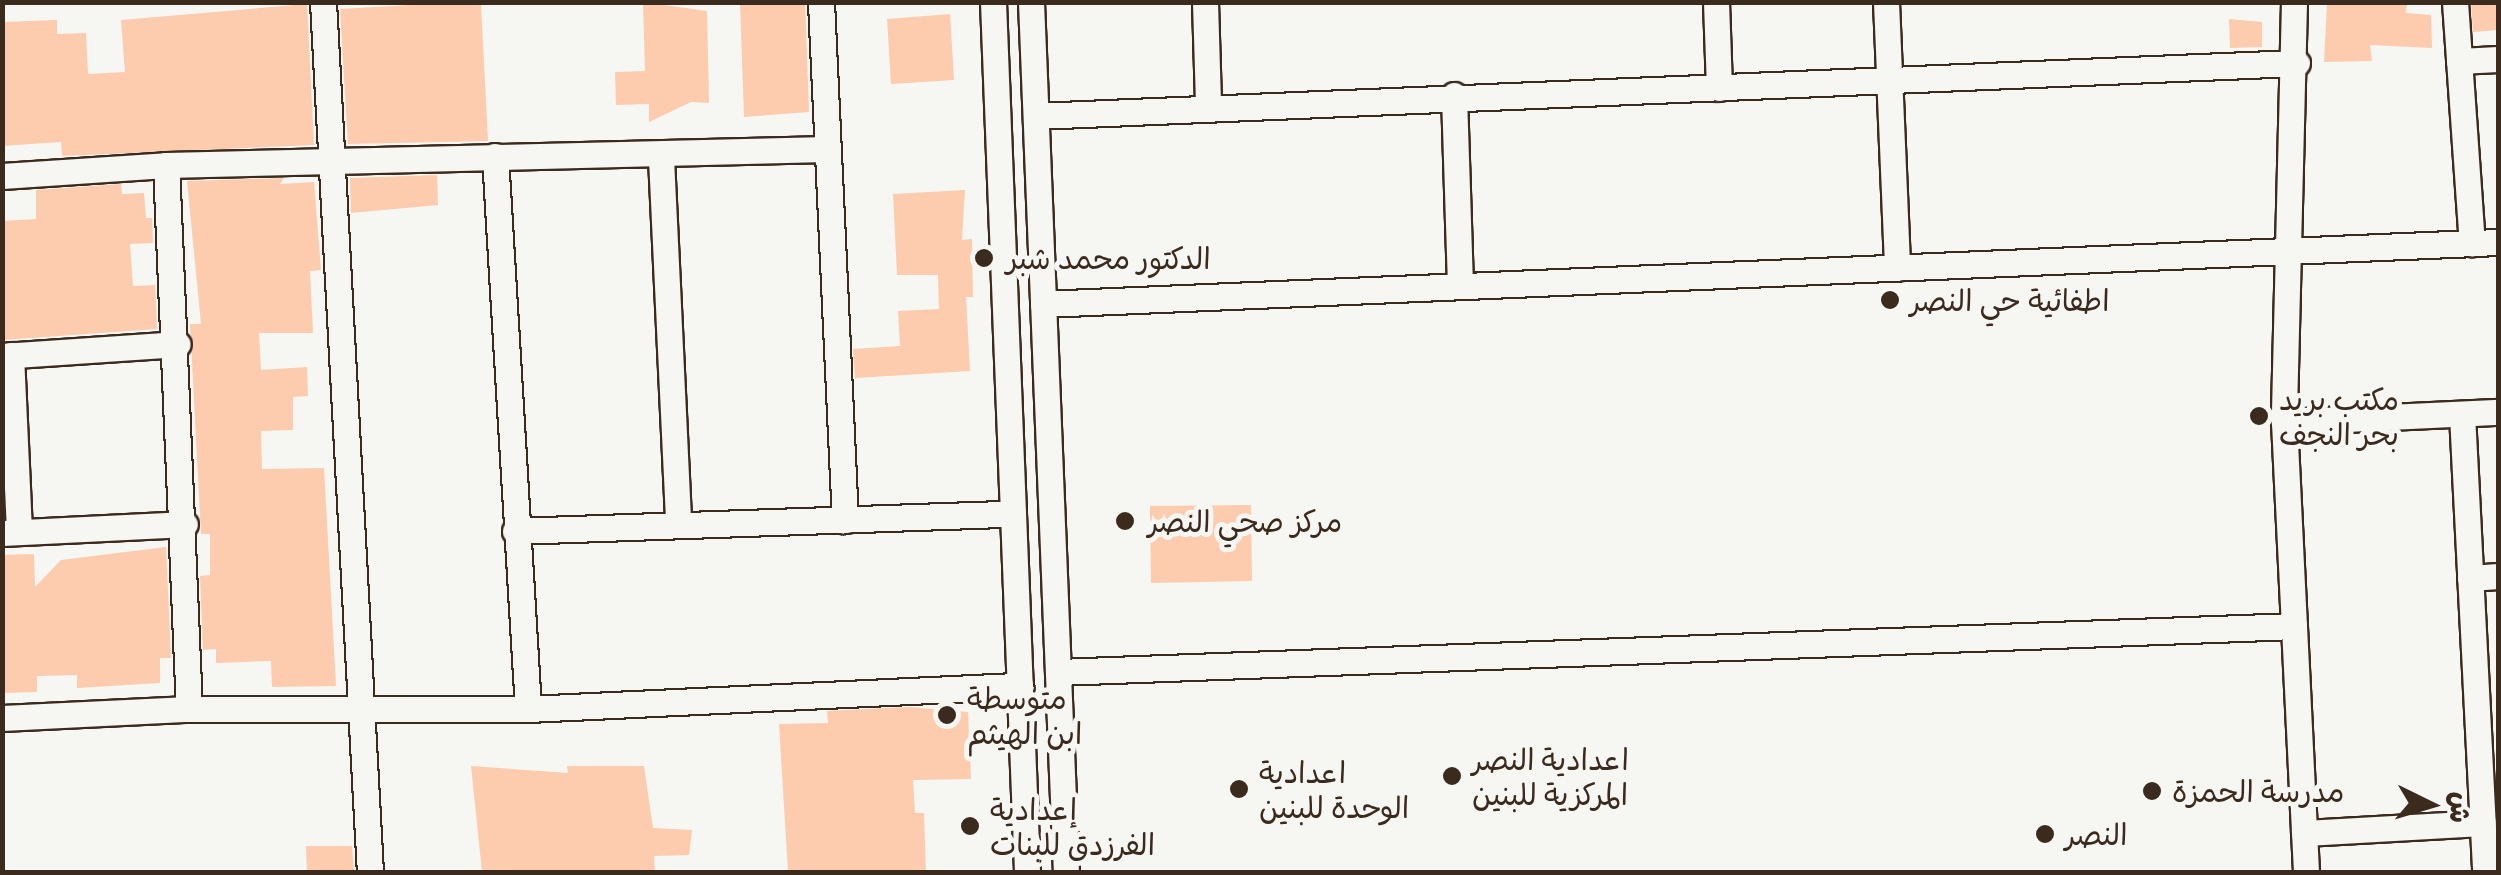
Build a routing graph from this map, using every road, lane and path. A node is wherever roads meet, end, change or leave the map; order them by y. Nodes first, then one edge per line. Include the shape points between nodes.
1 (322, 2) edge
2 (820, 2) edge
3 (1205, 2) edge
4 (1716, 2) edge
5 (1886, 2) edge
6 (2294, 2) edge
7 (2455, 2) edge
8 (1013, 5) edge
9 (2498, 59) edge
10 (2459, 61) junction
11 (2297, 63) junction
12 (1889, 84) junction
13 (1719, 88) junction
14 (1454, 96) junction
15 (1208, 106) junction
16 (1036, 116) junction
17 (828, 149) junction
18 (496, 156) junction
19 (661, 158) junction
20 (329, 161) junction
21 (166, 165) junction
22 (2, 176) edge
23 (2498, 242) edge
24 (2472, 243) junction
25 (2288, 251) junction
26 (1896, 268) junction
27 (1460, 286) junction
28 (1043, 304) junction
29 (178, 344) junction
30 (7, 356) edge
31 (2498, 412) edge
32 (2462, 414) junction
33 (2284, 422) junction
34 (1014, 514) junction
35 (845, 520) junction
36 (184, 524) junction
37 (678, 525) junction
38 (515, 531) junction
39 (11, 532) edge
40 (2498, 576) edge
41 (2470, 578) junction
42 (2294, 626) junction
43 (1058, 672) junction
44 (1020, 686) junction
45 (360, 707) junction
46 (528, 709) junction
47 (189, 710) junction
48 (2, 718) edge
49 (2488, 738) edge
50 (2482, 824) junction
51 (2304, 833) junction
52 (370, 872) edge
53 (1028, 872) edge
54 (1066, 872) edge
55 (2306, 872) edge
56 (2485, 872) edge

1 - 20 street
2 - 17 street
3 - 15 street
4 - 13 street
5 - 12 street
6 - 11 street
7 - 10 street
8 - 16 street
8 - 34 street
9 - 10 street
10 - 24 street
11 - 12 street
11 - 25 street
12 - 13 street
12 - 26 street
13 - 14 street
14 - 15 street
14 - 27 street
15 - 16 street
16 - 28 street
17 - 19 street
17 - 35 street
18 - 19 street
18 - 20 street
18 - 38 street
19 - 37 street
20 - 21 street
20 - 45 street
21 - 22 street
21 - 29 street
23 - 24 street
24 - 25 street
25 - 26 street
25 - 33 street
26 - 27 street
27 - 28 street
28 - 43 street
29 - 30 street
29 - 36 street
30 - 39 street
31 - 32 street
32 - 33 street
32 - 41 street
33 - 42 street
34 - 35 street
34 - 44 street
35 - 37 street
36 - 39 street
36 - 47 street
37 - 38 street
38 - 46 street
40 - 41 street
41 - 49 street
42 - 43 street
42 - 51 street
43 - 54 street
44 - 46 street
44 - 53 street
45 - 46 street
45 - 47 street
45 - 52 street
47 - 48 street
49 - 50 street
50 - 51 street
50 - 56 street
51 - 55 street

